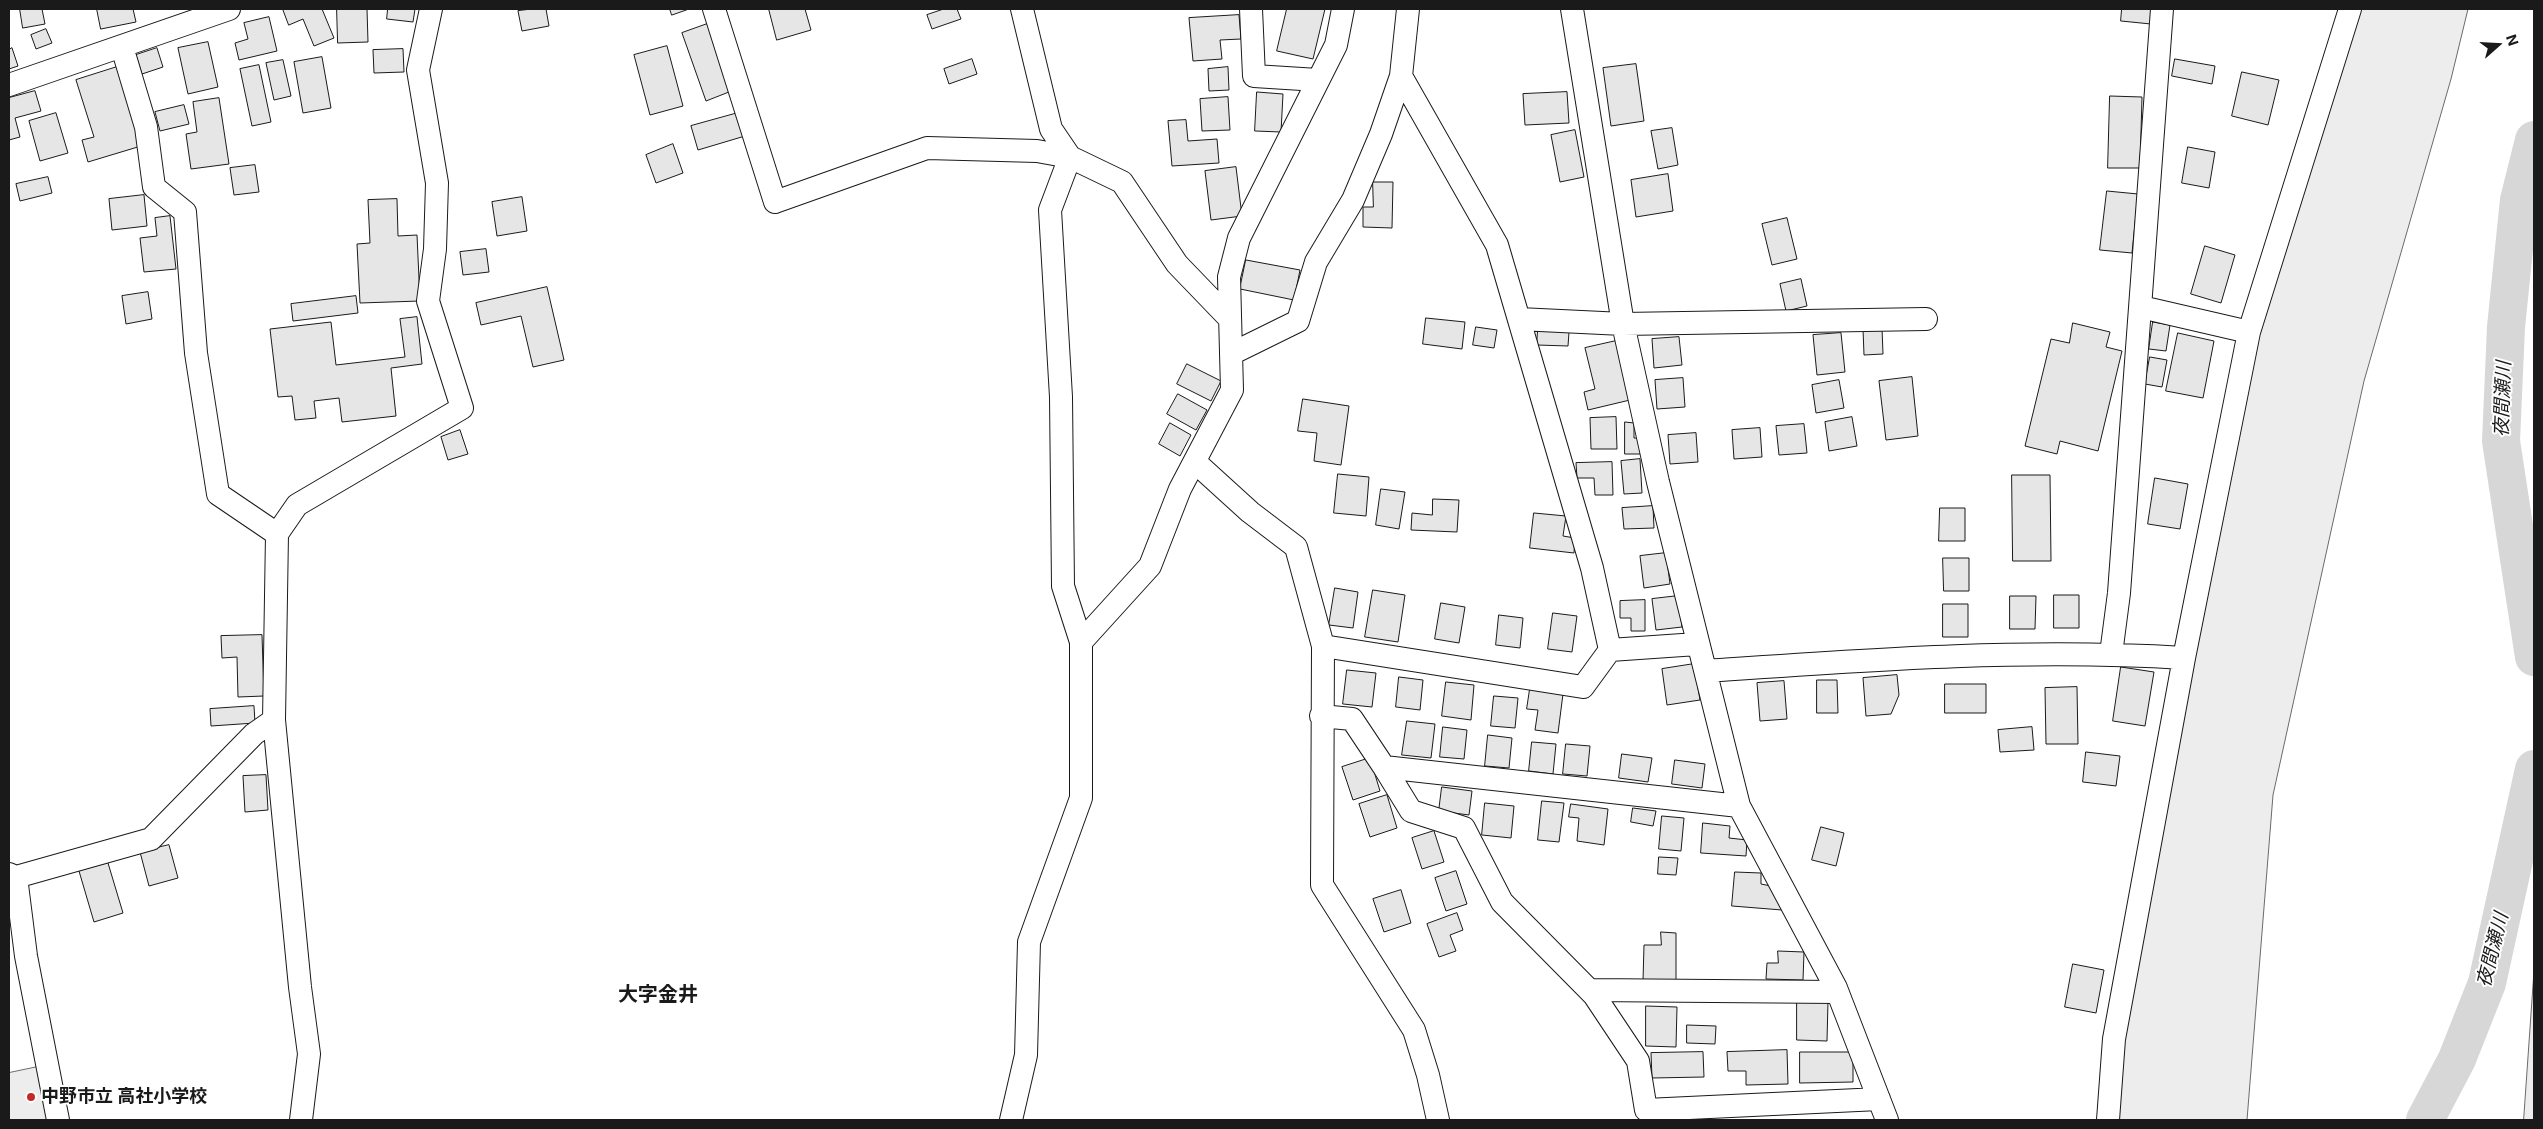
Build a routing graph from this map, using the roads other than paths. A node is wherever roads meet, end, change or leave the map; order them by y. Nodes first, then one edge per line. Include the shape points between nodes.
1 (229, 9) edge
2 (430, 9) edge
3 (714, 9) edge
4 (1022, 9) edge
5 (1251, 9) edge
6 (1343, 9) edge
7 (1408, 9) edge
8 (1572, 9) edge
9 (2162, 9) edge
10 (2350, 9) edge
11 (171, 18) edge
12 (122, 47) junction
13 (1401, 76) junction
14 (1318, 80) junction
15 (9, 85) edge
16 (1070, 157) junction
17 (2141, 307) junction
18 (1230, 319) junction
19 (1519, 319) junction
20 (1926, 319) dead end
21 (1623, 324) junction
22 (2249, 332) junction
23 (1231, 354) junction
24 (1195, 462) junction
25 (277, 534) junction
26 (1081, 642) junction
27 (1697, 644) junction
28 (1323, 646) junction
29 (1610, 650) junction
30 (2111, 654) junction
31 (2184, 658) junction
32 (1706, 671) junction
33 (1321, 716) junction
34 (274, 720) junction
35 (1384, 767) junction
36 (1738, 806) junction
37 (12, 875) edge
38 (1589, 990) junction
39 (1837, 992) junction
40 (1879, 1099) junction
41 (58, 1120) edge
42 (301, 1120) edge
43 (1011, 1120) edge
44 (1438, 1120) edge
45 (1887, 1120) edge
46 (2108, 1120) edge

1 - 11 street
2 - 25 street via 418,70 437,183 435,249 428,301 462,408 296,505
3 - 16 street via 775,202 927,148 1037,152
4 - 16 street via 1051,129
5 - 14 street via 1254,76
6 - 14 street via 1336,45
7 - 13 street
8 - 21 street
9 - 17 street
10 - 22 street
11 - 12 street
12 - 15 street
12 - 25 street via 146,127 154,187 185,212 196,353 218,494
13 - 19 street via 1497,245
13 - 23 street via 1353,200 1316,262 1298,321
14 - 18 street via 1239,238 1229,277
16 - 18 street via 1122,182 1178,264
16 - 26 street via 1050,210 1061,396 1063,586
17 - 22 street
17 - 30 street via 2119,593
18 - 23 street
19 - 21 street
19 - 29 street via 1592,568
20 - 21 street
21 - 27 street
22 - 31 street
23 - 24 street via 1232,390
24 - 26 street via 1180,489 1150,566
24 - 28 street via 1296,548
25 - 34 street
26 - 43 street via 1081,798 1029,942 1026,1055
27 - 29 street
27 - 32 street
28 - 29 street via 1583,687
28 - 33 street
30 - 31 street
30 - 32 street via 1911,657
31 - 46 street via 2114,1040
32 - 36 street
33 - 35 street via 1352,719
33 - 44 street via 1322,885 1414,1030
34 - 37 street via 254,734 151,839
34 - 42 street via 308,1054
35 - 36 street
35 - 38 street via 1411,811 1464,828 1502,902
36 - 39 street
37 - 41 street
38 - 39 street
38 - 40 street via 1638,1061 1646,1110
39 - 40 street
40 - 45 street

